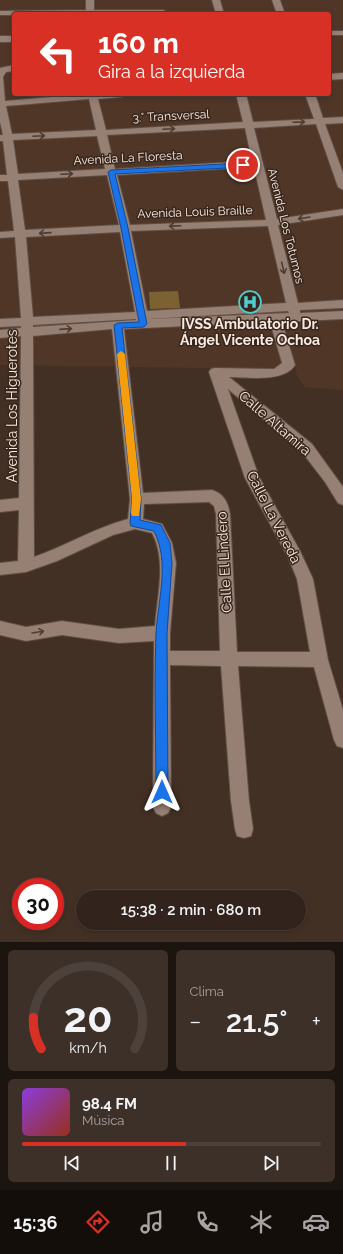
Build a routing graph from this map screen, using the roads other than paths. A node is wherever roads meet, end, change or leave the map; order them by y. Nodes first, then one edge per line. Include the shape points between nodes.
1 (90, 0) edge
2 (216, 0) edge
3 (276, 0) edge
4 (163, 11) edge
5 (90, 12) edge
6 (126, 12) edge
7 (219, 12) edge
8 (280, 12) edge
9 (0, 13) edge
10 (12, 13) edge
11 (331, 33) edge
12 (343, 33) edge
13 (0, 39) edge
14 (12, 39) edge
15 (12, 68) edge
16 (0, 76) edge
17 (343, 76) edge
18 (331, 77) edge
19 (0, 79) edge
20 (82, 96) edge
21 (92, 96) edge
22 (241, 96) edge
23 (311, 96) edge
24 (0, 104) edge
25 (343, 120) edge
26 (319, 121) junction
27 (248, 124) junction
28 (100, 133) junction
29 (4, 138) edge
30 (258, 164) junction
31 (111, 172) junction
32 (6, 177) edge
33 (343, 187) edge
34 (343, 212) edge
35 (272, 223) junction
36 (125, 228) junction
37 (20, 234) junction
38 (0, 235) edge
39 (343, 304) edge
40 (294, 312) junction
41 (343, 315) edge
42 (275, 318) junction
43 (143, 319) junction
44 (0, 323) edge
45 (118, 325) junction
46 (27, 327) junction
47 (0, 334) edge
48 (215, 372) junction
49 (137, 499) junction
50 (343, 499) edge
51 (27, 503) junction
52 (0, 506) edge
53 (135, 523) junction
54 (26, 566) junction
55 (0, 568) edge
56 (0, 628) edge
57 (162, 633) junction
58 (162, 658) junction
59 (228, 660) junction
60 (320, 660) junction
61 (343, 740) edge
62 (162, 807) dead end
63 (244, 829) dead end

1 - 5 street
2 - 7 street
3 - 8 street
4 - 6 street
9 - 10 street
11 - 12 street
13 - 14 street
15 - 16 street via 2,70
17 - 18 street
19 - 24 street, Avenida Los Higuerotes
20 - 24 street
21 - 28 street
22 - 27 street, Avenida Los Totumos
23 - 26 street
24 - 29 street, Avenida Los Higuerotes
25 - 26 street, 3.° Transversal
27 -> 26 street, 3.° Transversal
26 - 33 street
28 -> 27 street, 3.° Transversal
27 - 30 street, Avenida Los Totumos
29 -> 28 street, 3.° Transversal
28 - 31 street
29 - 32 street, Avenida Los Higuerotes
30 - 31 street, Avenida La Floresta
30 - 35 street, Avenida Los Totumos
32 -> 31 street, Avenida La Floresta
31 - 36 street
32 - 37 street, Avenida Los Higuerotes
34 -> 35 street, Avenida Louis Braille
35 -> 36 street, Avenida Louis Braille
35 -> 40 street, Avenida Los Totumos
36 -> 37 street, Avenida Louis Braille
36 - 43 street
37 - 38 street, Avenida Louis Braille
37 - 46 street, Avenida Los Higuerotes
39 - 40 street
40 - 41 street
40 - 42 street
40 - 43 street
42 - 43 street
42 - 48 street via 288,365 276,373
43 - 45 street
43 - 46 street
44 - 46 street
46 -> 45 street
45 - 49 street
46 - 47 street
46 - 51 street, Avenida Los Higuerotes
48 - 50 street, Calle Altamira via 307,448
48 - 60 street, Calle La Vereda via 252,478 295,555 305,579
49 - 53 street
49 - 59 street, Calle El Lindero via 212,496 221,503
51 - 52 street
51 - 54 street, Avenida Los Higuerotes
53 - 54 street via 109,530 52,557
53 - 57 street via 157,528 165,543 168,563
54 - 55 street
56 -> 57 street via 26,634 62,628 119,636
57 - 58 street
58 - 59 street
58 - 62 street
59 - 60 street
59 - 63 street, Calle El Lindero
60 - 61 street, Calle La Vereda

